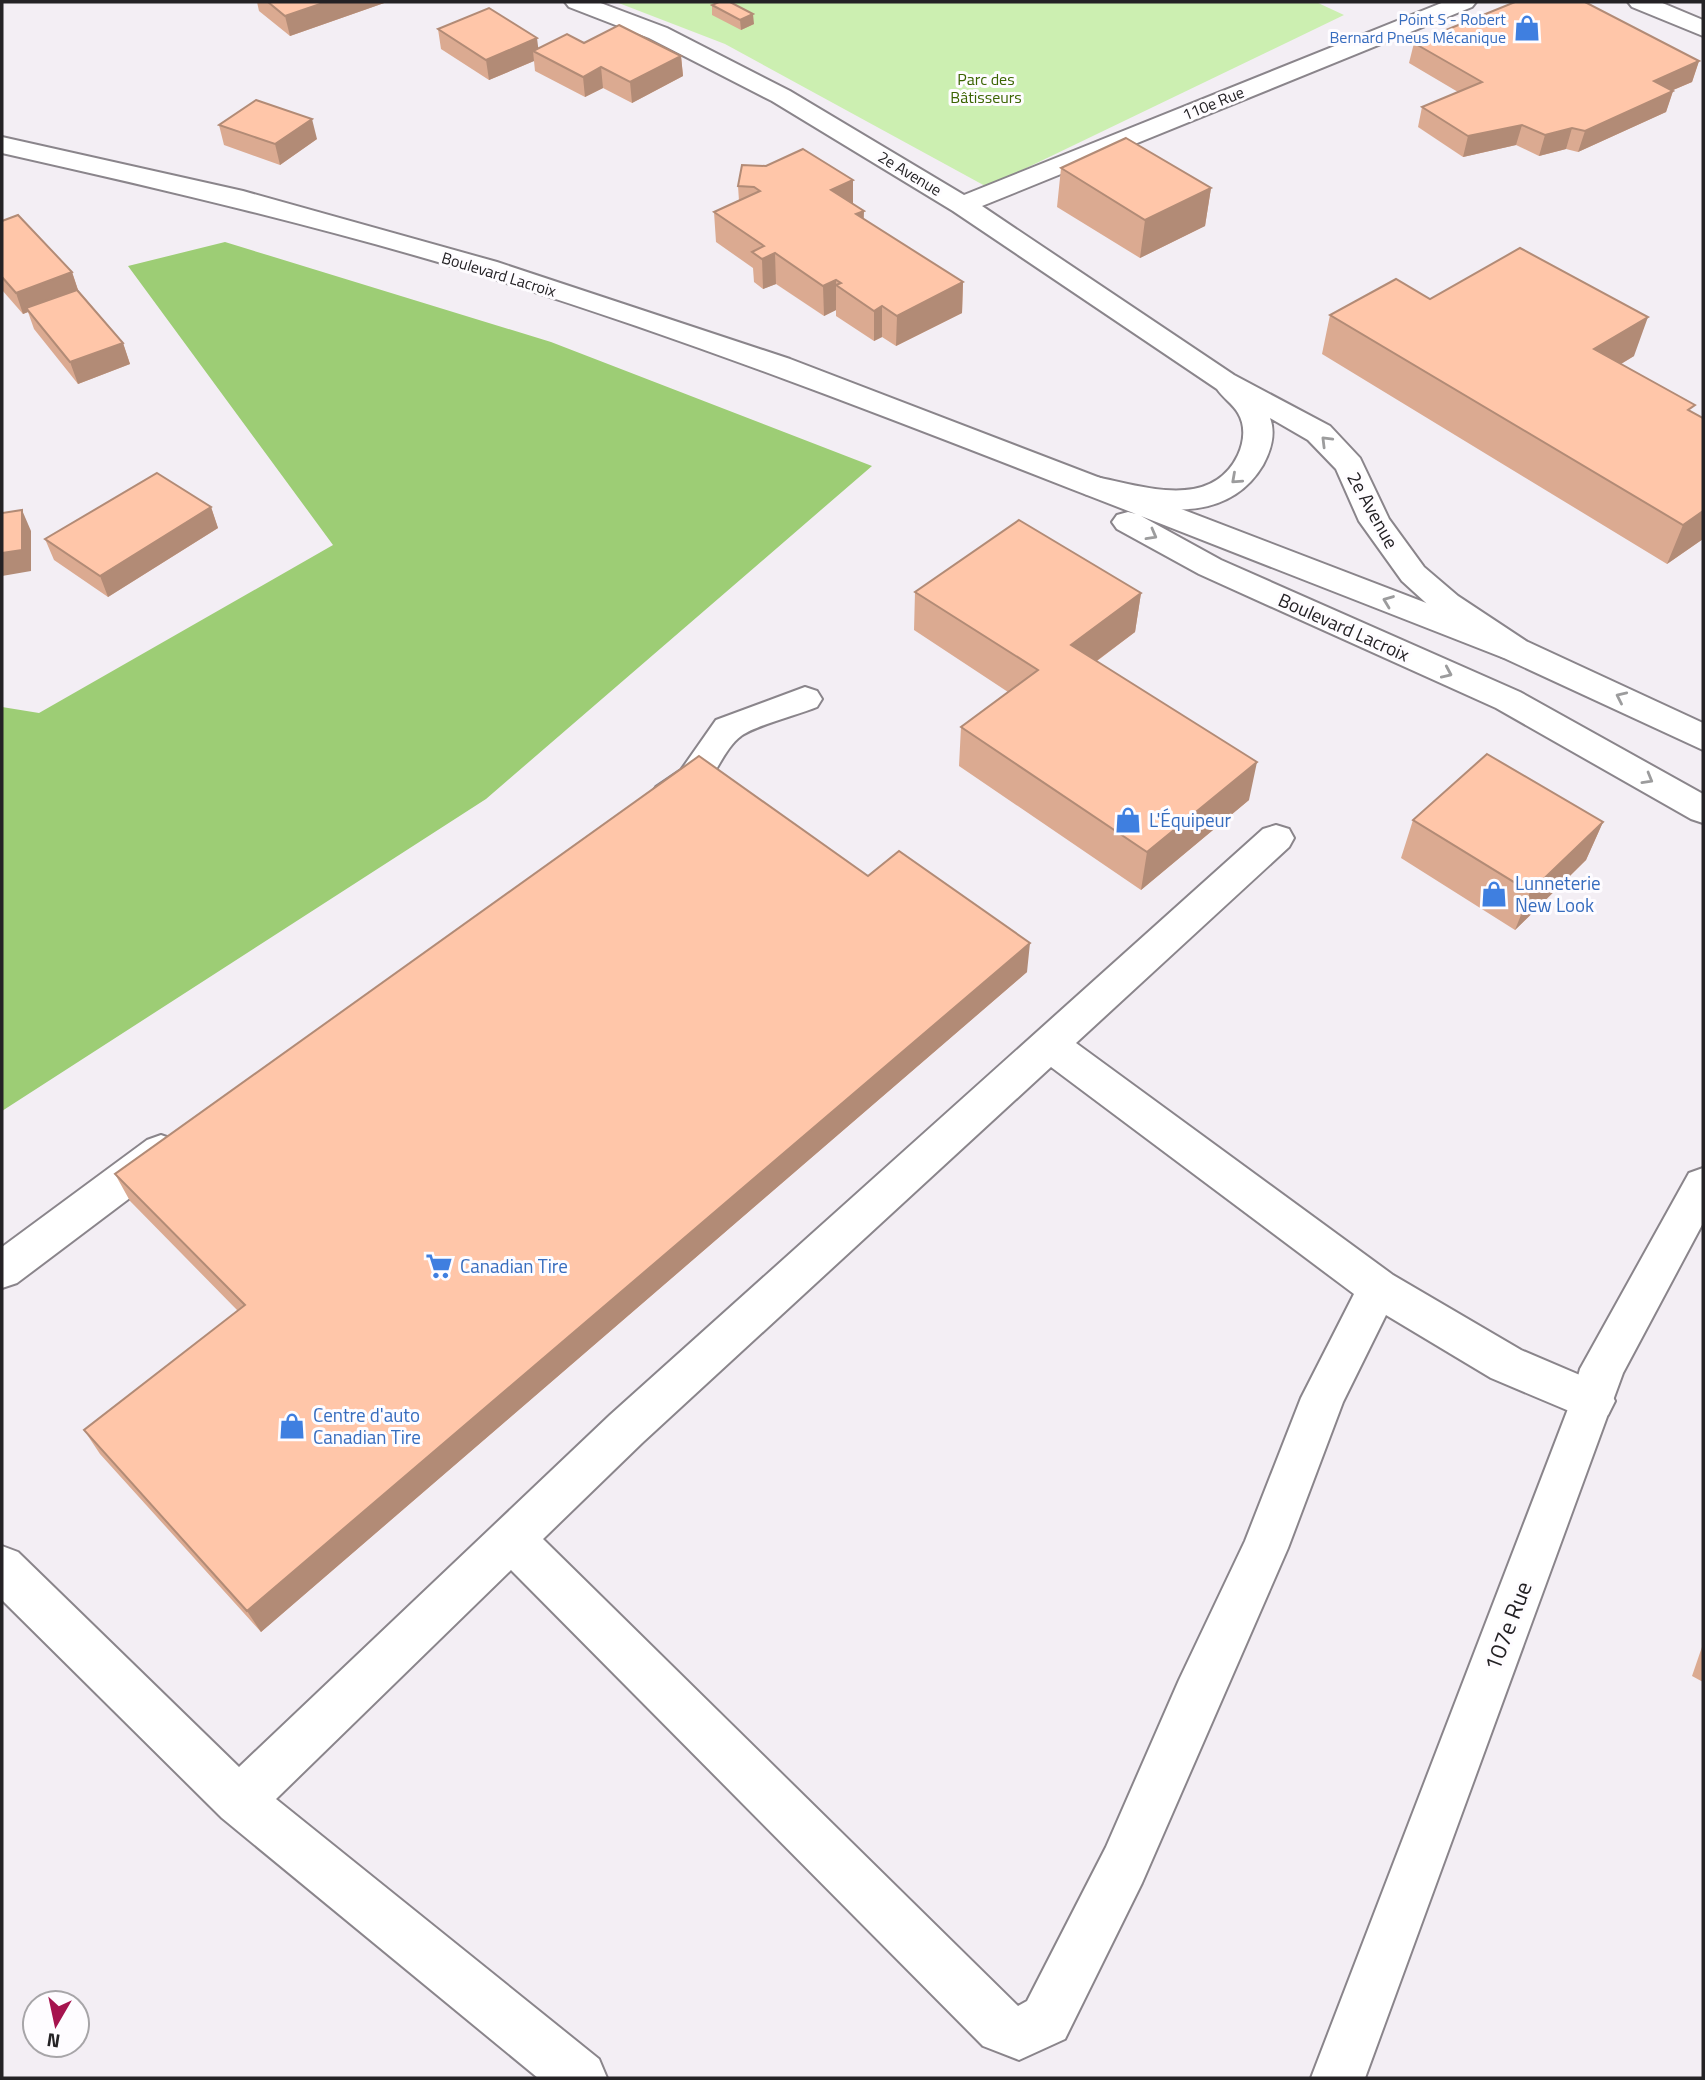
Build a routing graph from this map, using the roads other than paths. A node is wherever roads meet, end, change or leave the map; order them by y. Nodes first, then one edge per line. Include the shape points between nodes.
1 (577, 2) edge
2 (1464, 2) edge
3 (1640, 2) edge
4 (1703, 29) edge
5 (2, 145) edge
6 (962, 205) junction
7 (1223, 381) junction
8 (985, 443) junction
9 (1093, 486) junction
10 (1516, 650) junction
11 (806, 699) dead end
12 (1703, 738) edge
13 (1703, 810) edge
14 (635, 818) edge
15 (1276, 838) dead end
16 (1050, 1045) junction
17 (193, 1128) edge
18 (1703, 1185) edge
19 (2, 1270) edge
20 (1378, 1288) junction
21 (1593, 1401) junction
22 (513, 1540) junction
23 (2, 1569) edge
24 (239, 1801) junction
25 (580, 2078) edge
26 (1338, 2078) edge

1 - 6 main road, 2e Avenue via 658,33 781,96
2 - 6 main road, 110e Rue
3 - 4 main road
5 - 8 main road, Boulevard Lacroix via 234,197 487,268 779,365
6 - 7 main road, 2e Avenue
7 -> 9 main road, 2e Avenue via 1253,413 1256,429 1256,449 1234,483 1205,498 1177,501
10 -> 7 main road, 2e Avenue via 1447,604 1413,574 1375,521 1349,466 1319,433
8 - 9 main road, Boulevard Lacroix
8 -> 13 main road, Boulevard Lacroix via 1210,567 1508,700
10 -> 9 main road, Boulevard Lacroix
12 -> 10 main road, Boulevard Lacroix
11 - 14 main road via 728,728 692,779
15 - 16 main road
16 - 20 main road
16 - 22 main road via 626,1429
17 - 19 main road
18 - 21 main road, 107e Rue via 1602,1369
20 - 21 main road via 1506,1364
20 - 22 main road via 1323,1398 1265,1548 1124,1865 1045,2020 1019,2034 1002,2027
21 - 26 main road, 107e Rue
22 - 24 main road
23 - 24 main road
24 - 25 main road

